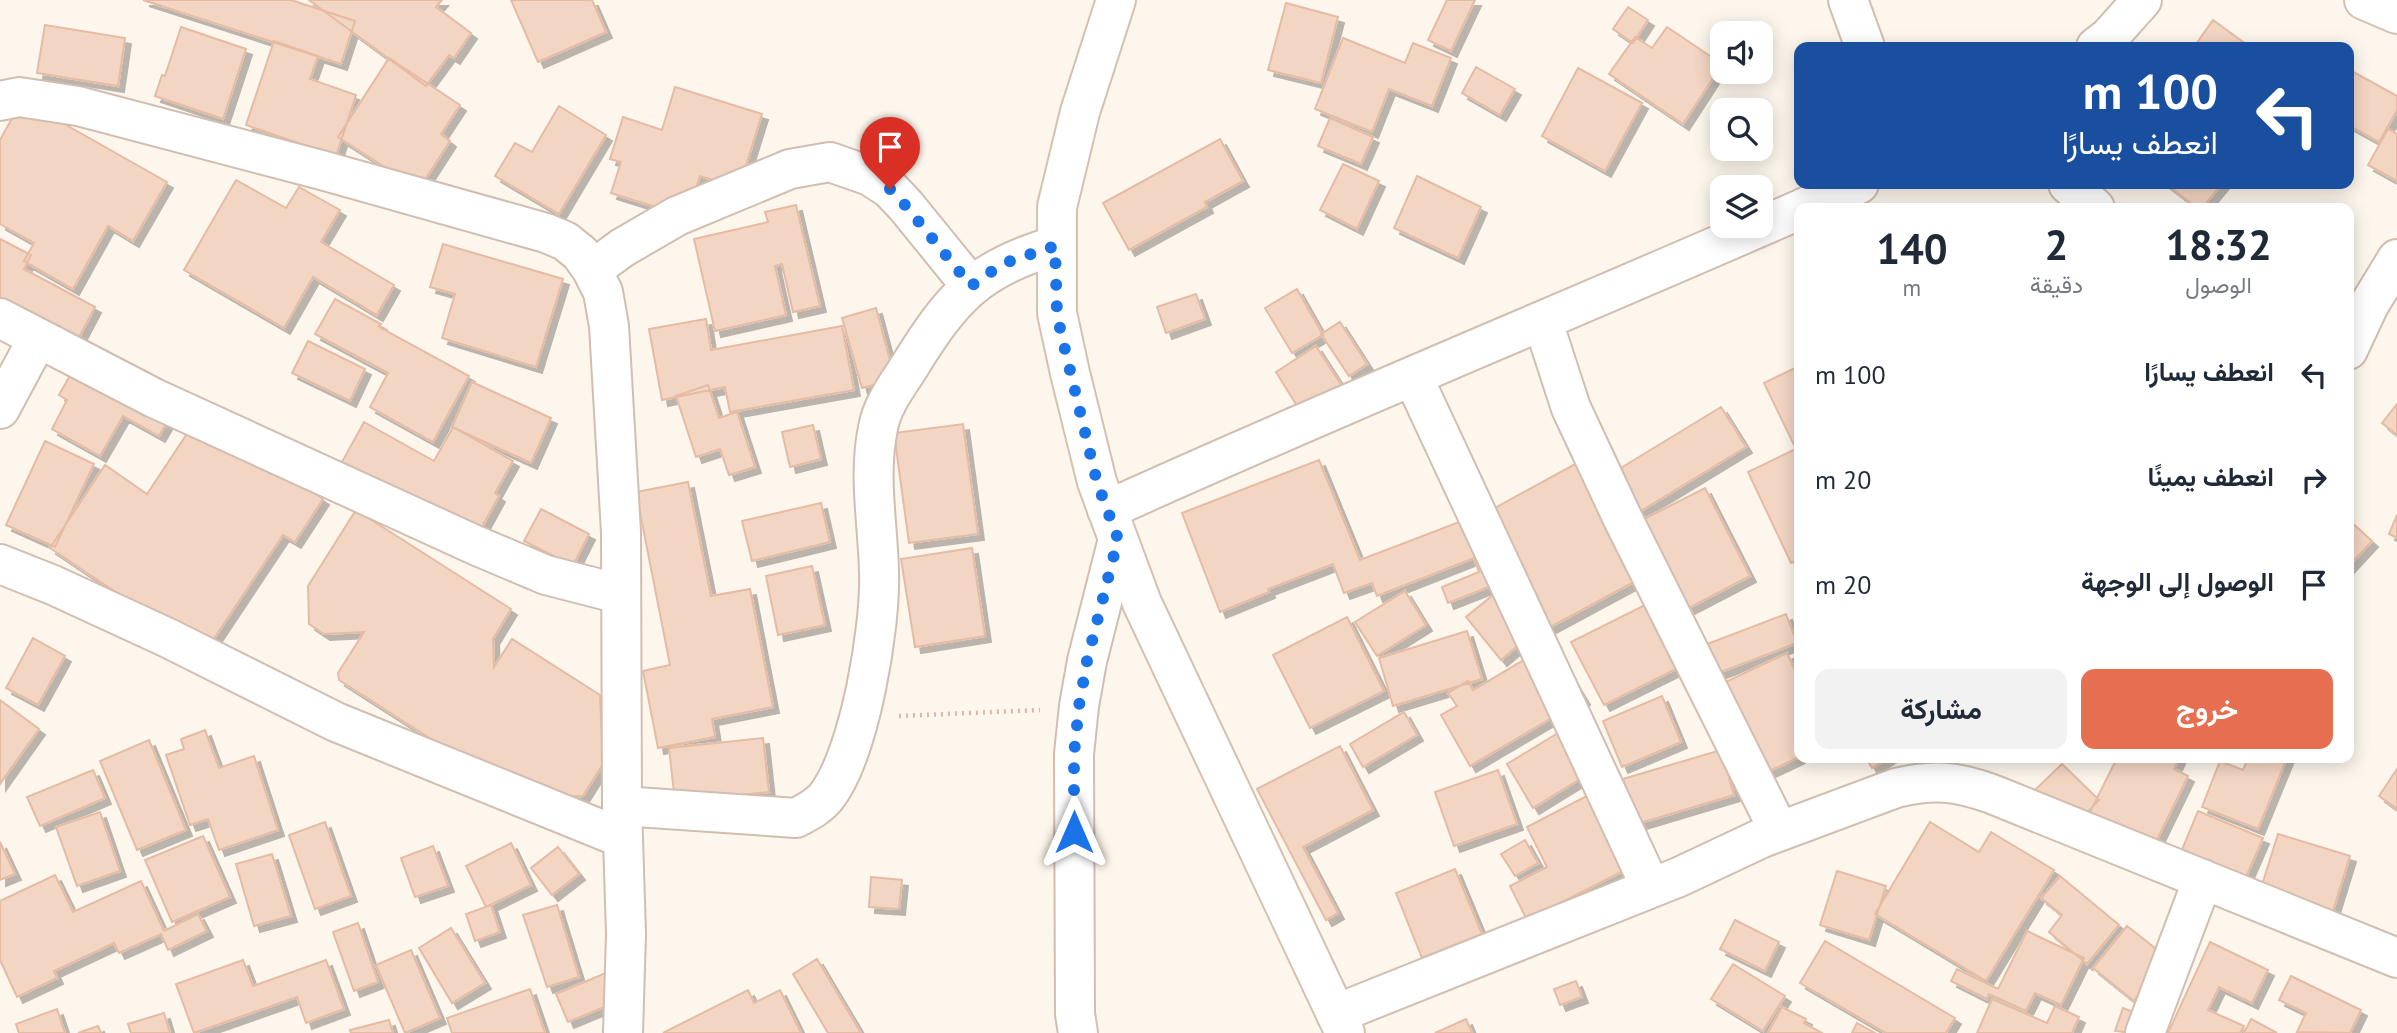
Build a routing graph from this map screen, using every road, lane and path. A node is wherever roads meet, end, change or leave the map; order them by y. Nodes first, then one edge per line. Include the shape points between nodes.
1 (1116, 0) edge
2 (1848, 0) edge
3 (2142, 0) edge
4 (2364, 0) edge
5 (2397, 14) edge
6 (1864, 42) edge
7 (2102, 42) edge
8 (0, 101) edge
9 (1847, 189) edge
10 (2074, 189) edge
11 (1815, 203) edge
12 (2089, 203) edge
13 (1794, 212) edge
14 (1055, 246) junction
15 (2397, 259) edge
16 (592, 270) junction
17 (971, 286) junction
18 (0, 318) edge
19 (1543, 322) junction
20 (2354, 337) edge
21 (38, 338) junction
22 (1413, 377) junction
23 (0, 409) edge
24 (1112, 525) junction
25 (0, 564) edge
26 (620, 594) junction
27 (1079, 706) junction
28 (859, 716) junction
29 (1969, 763) edge
30 (1941, 782) junction
31 (622, 822) junction
32 (1779, 831) junction
33 (2203, 879) junction
34 (1651, 888) junction
35 (2397, 958) edge
36 (1341, 1023) edge
37 (624, 1033) edge
38 (1078, 1033) edge
39 (2145, 1033) edge

1 - 14 street via 1070,148 1057,207
2 - 6 street
3 - 7 street
4 - 5 street
8 - 16 street via 19,97 78,106 489,216 565,241
9 - 11 street
10 - 12 street
13 - 19 street
14 - 17 street via 1002,264
14 - 24 street via 1057,313
15 - 20 street
16 - 17 street via 677,216 790,169 830,162 870,176 890,189
16 - 26 street via 603,292 608,326 621,533
17 - 28 street via 950,307 915,358 888,400 877,429 873,490 880,573 875,639
18 - 21 street
19 - 22 street
19 - 32 street via 1571,408
21 - 23 street
21 - 26 street via 154,398 475,545 547,575
22 - 24 street via 1264,439
22 - 34 street
24 - 27 street
24 - 36 street via 1180,686
25 - 31 street via 156,632 336,722
26 - 31 street
27 - 28 path
27 - 38 street via 1074,754
28 - 31 street via 839,776 826,798 796,818
29 - 30 street
30 - 32 street via 1896,788
30 - 33 street via 1992,794
31 - 37 street
32 - 34 street
33 - 35 street
33 - 39 street
34 - 36 street

